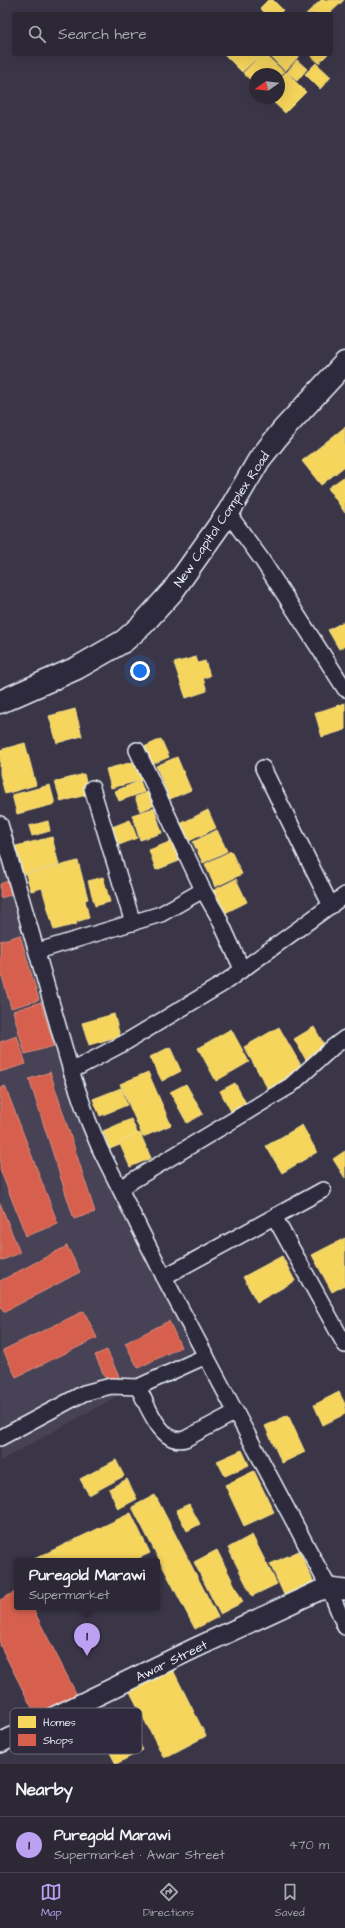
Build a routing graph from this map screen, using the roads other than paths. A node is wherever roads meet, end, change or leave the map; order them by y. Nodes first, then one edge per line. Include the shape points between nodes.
1 (345, 363) edge
2 (228, 513) junction
3 (345, 689) edge
4 (0, 702) edge
5 (137, 750) dead end
6 (263, 768) dead end
7 (92, 788) dead end
8 (0, 824) edge
9 (202, 890) junction
10 (345, 895) edge
11 (331, 906) junction
12 (133, 924) junction
13 (38, 951) junction
14 (242, 969) junction
15 (345, 1038) edge
16 (71, 1070) junction
17 (120, 1188) junction
18 (323, 1190) dead end
19 (275, 1218) junction
20 (164, 1277) junction
21 (345, 1345) edge
22 (206, 1356) junction
23 (138, 1387) junction
24 (236, 1412) junction
25 (0, 1438) edge
26 (337, 1589) edge
27 (345, 1627) edge
28 (72, 1708) edge
29 (10, 1738) edge
30 (0, 1743) edge

1 - 2 main road, New Capitol Complex Road via 282,431 259,460
2 - 3 street via 262,560
2 - 4 main road, New Capitol Complex Road via 172,592 124,641 77,668
5 - 9 street
6 - 11 street
7 - 12 street
8 - 13 street
9 - 12 street via 161,914
9 - 14 street via 218,916
10 - 11 street
11 - 14 street
12 - 13 street
13 - 16 street
14 - 16 street via 126,1042
15 - 17 street via 290,1086
16 - 17 street via 88,1120
17 - 20 street
18 - 19 street
19 - 20 street
19 - 21 street
20 - 22 street
22 - 23 street
22 - 24 street
23 - 24 street via 162,1432 178,1442
23 - 25 street via 111,1386 84,1393
24 - 26 street
26 - 27 street
26 - 28 street, Awar Street via 318,1591
29 - 30 street, Awar Street

